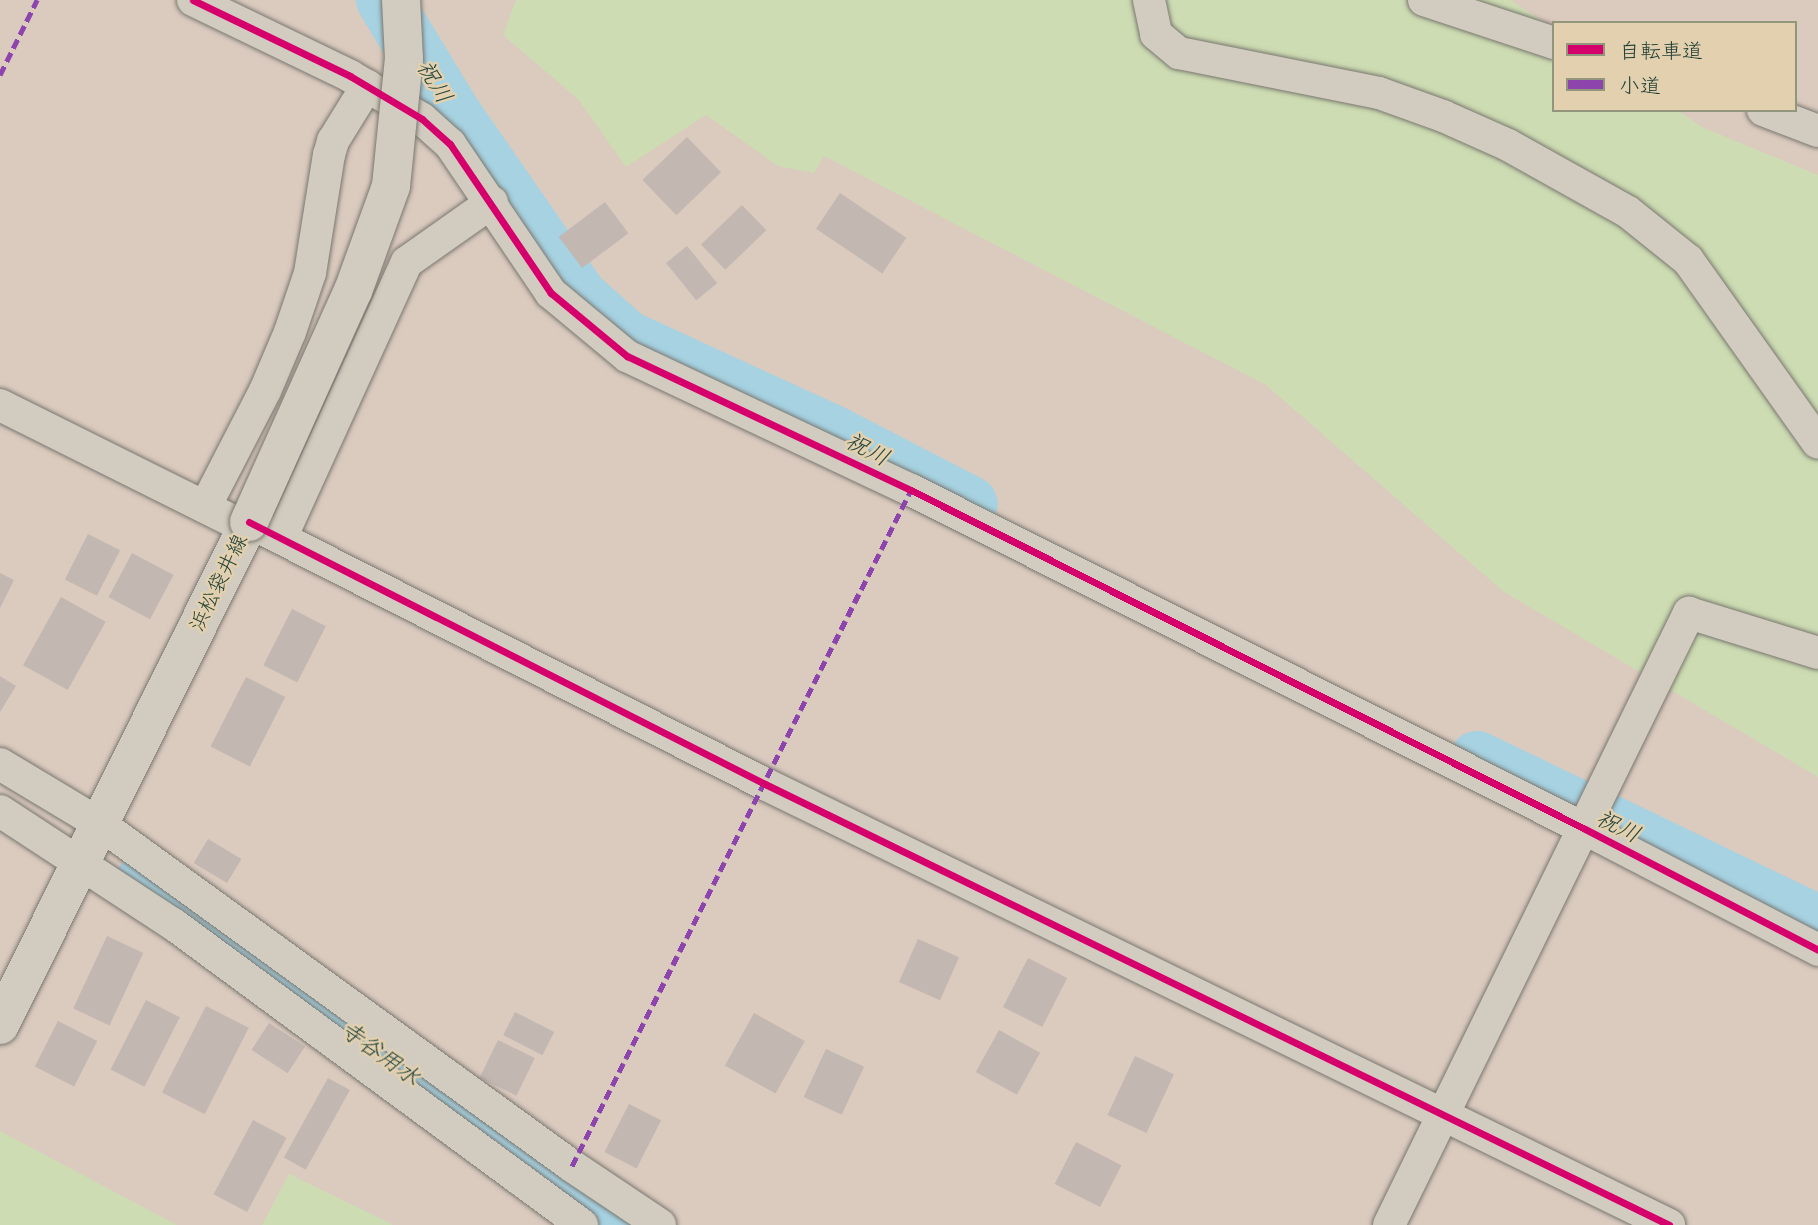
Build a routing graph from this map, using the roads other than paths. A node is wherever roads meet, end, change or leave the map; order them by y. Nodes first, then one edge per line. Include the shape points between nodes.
1 (194, 0) edge
2 (401, 0) edge
3 (1149, 0) edge
4 (1424, 0) edge
5 (1552, 42) edge
6 (367, 86) junction
7 (1768, 112) edge
8 (1818, 131) edge
9 (492, 202) junction
10 (0, 405) edge
11 (1818, 443) edge
12 (205, 507) junction
13 (259, 529) junction
14 (1818, 653) edge
15 (0, 764) edge
16 (0, 811) edge
17 (100, 824) junction
18 (1585, 829) junction
19 (81, 862) junction
20 (1818, 950) edge
21 (0, 1025) edge
22 (1446, 1114) junction
23 (572, 1167) junction
24 (549, 1211) edge
25 (582, 1225) edge
26 (660, 1225) edge
27 (1389, 1225) edge
28 (1669, 1225) edge

1 - 6 street
2 - 13 main road, 浜松袋井線, bridge via 404,59 390,186
3 - 11 street via 1156,34 1179,53 1379,93 1508,145 1628,212 1688,260
4 - 5 street
6 - 9 street via 422,119 450,144
6 - 12 street via 328,155 310,273 290,332
7 - 8 street
9 - 13 street via 407,262
9 - 18 street via 551,293 627,356 911,490
10 - 12 street
12 - 13 street
13 - 17 main road, 浜松袋井線
13 - 22 street via 777,790
14 - 18 street via 1689,613
15 - 17 street
16 - 19 street
17 - 19 main road, 浜松袋井線
17 - 23 street
18 - 20 street
18 - 22 street
19 - 21 main road, 浜松袋井線
19 - 24 street via 173,924
22 - 27 street
22 - 28 street
23 - 24 street
23 - 26 street
24 - 25 street

